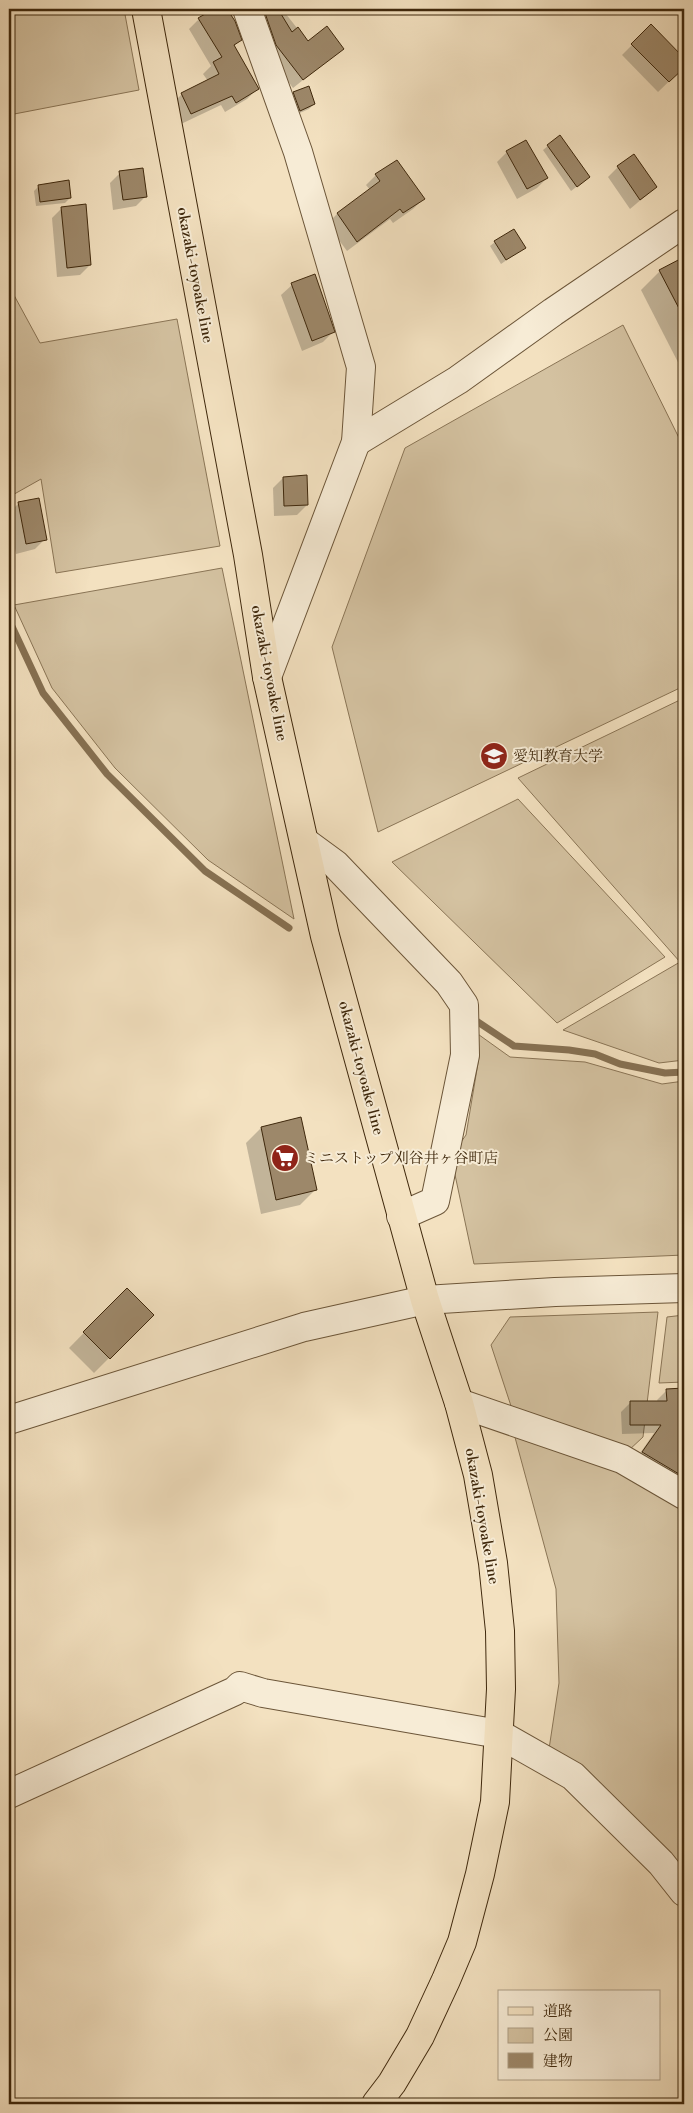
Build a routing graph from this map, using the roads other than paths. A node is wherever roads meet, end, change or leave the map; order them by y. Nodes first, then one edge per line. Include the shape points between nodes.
1 (146, 9) edge
2 (247, 9) edge
3 (684, 223) edge
4 (356, 442) junction
5 (267, 677) junction
6 (305, 842) junction
7 (401, 1216) junction
8 (684, 1288) edge
9 (425, 1300) junction
10 (458, 1403) junction
11 (9, 1420) edge
12 (684, 1495) edge
13 (499, 1734) junction
14 (9, 1794) edge
15 (684, 1892) edge
16 (376, 2104) edge

1 - 5 main road, okazaki-toyoake line via 248,555
2 - 4 street via 298,152 361,367
3 - 4 street via 458,380
4 - 5 street
5 - 6 main road, okazaki-toyoake line
6 - 7 main road, okazaki-toyoake line via 325,936
6 - 7 street via 342,871 449,983 464,1005 465,1055 435,1201
7 - 9 main road, okazaki-toyoake line
8 - 9 street
9 - 10 main road, okazaki-toyoake line
9 - 11 street via 304,1327
10 - 12 street via 622,1459
10 - 13 main road, okazaki-toyoake line via 478,1475 493,1563 500,1631
13 - 14 street via 263,1693 240,1686
13 - 15 street via 572,1776 661,1862
13 - 16 main road, okazaki-toyoake line via 495,1802 488,1843 462,1942 420,2036

